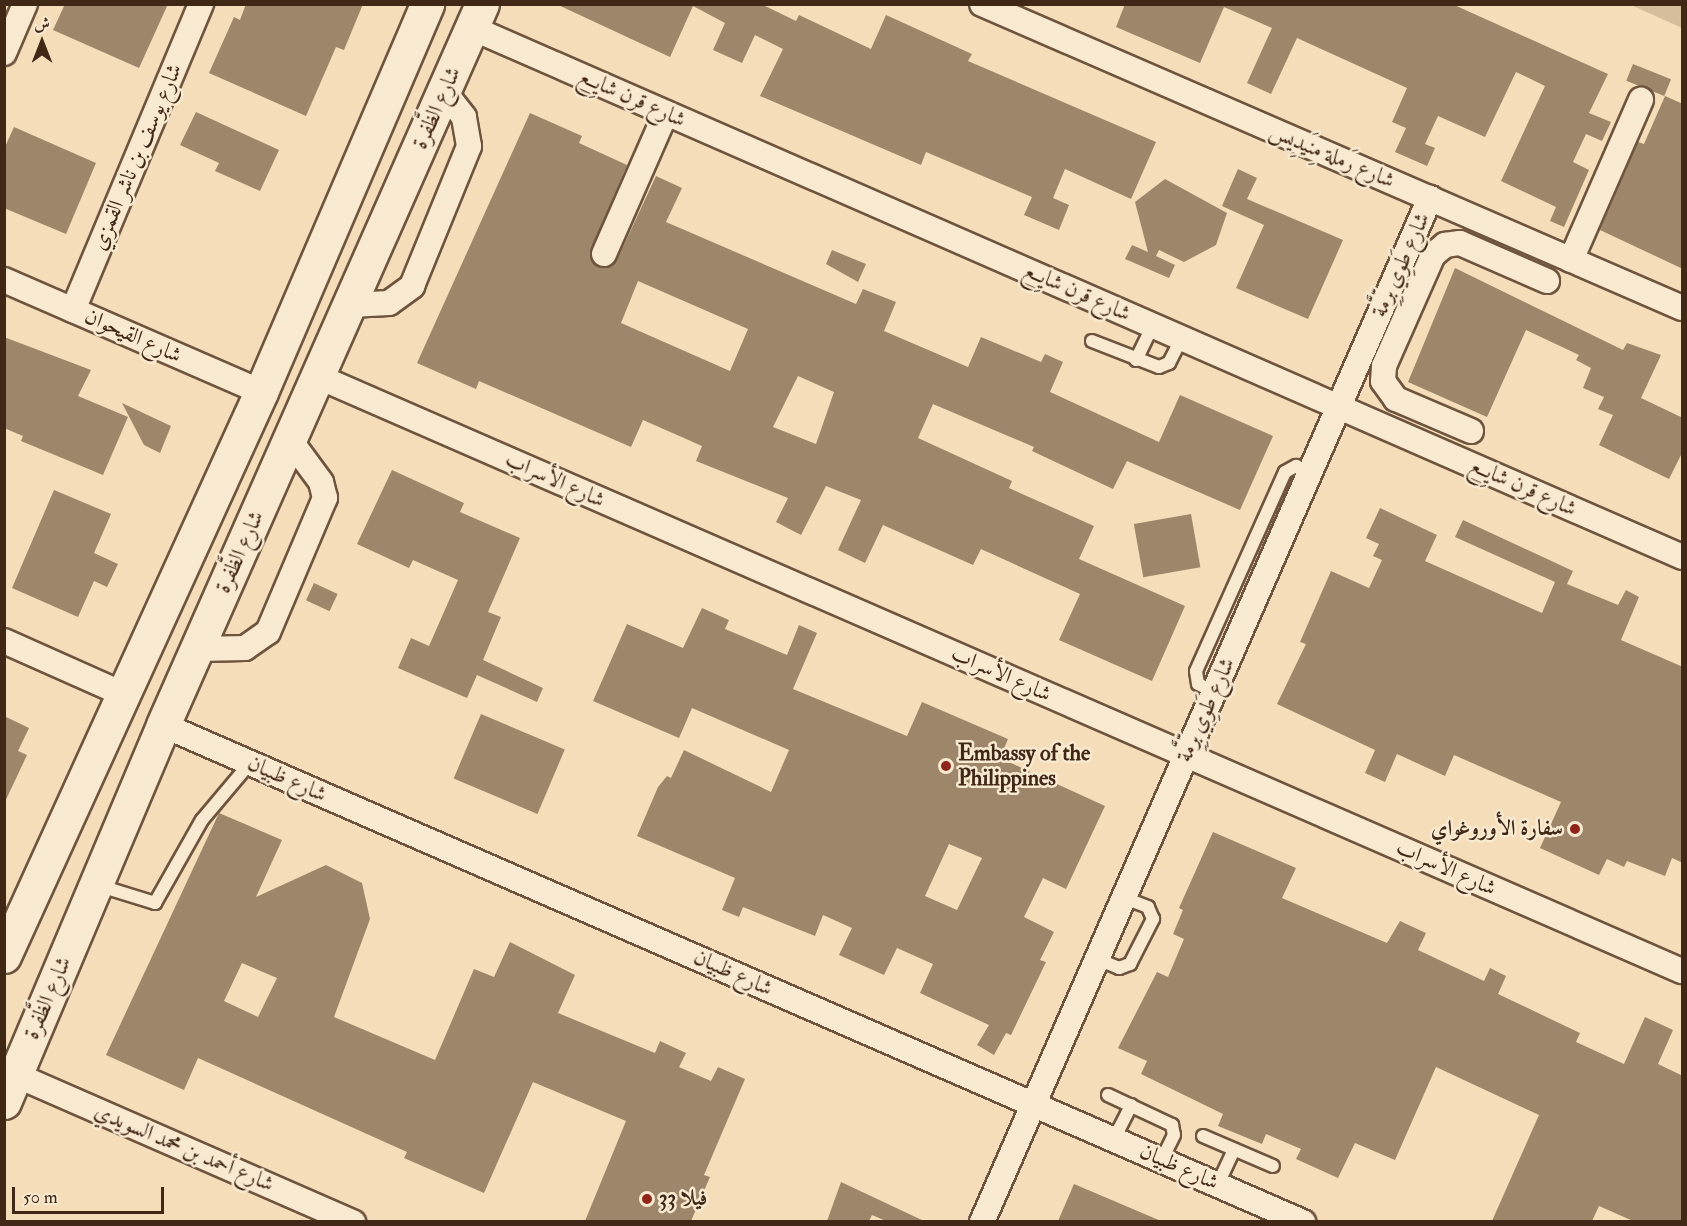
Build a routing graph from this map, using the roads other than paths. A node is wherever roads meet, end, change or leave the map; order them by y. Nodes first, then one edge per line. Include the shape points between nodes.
1 (25, 4) edge
2 (201, 4) edge
3 (427, 4) edge
4 (982, 4) edge
5 (477, 16) edge
6 (4, 52) edge
7 (444, 91) junction
8 (1641, 100) dead end
9 (666, 113) junction
10 (1430, 198) junction
11 (604, 254) dead end
12 (1571, 260) junction
13 (4, 280) edge
14 (1547, 281) dead end
15 (1385, 300) junction
16 (350, 305) junction
17 (1683, 308) edge
18 (73, 310) junction
19 (1409, 310) junction
20 (1153, 325) junction
21 (1182, 338) junction
22 (1092, 341) dead end
23 (1137, 360) junction
24 (319, 377) junction
25 (261, 392) junction
26 (1339, 406) junction
27 (1471, 431) dead end
28 (291, 440) junction
29 (225, 469) junction
30 (269, 487) junction
31 (198, 530) junction
32 (1683, 556) edge
33 (237, 559) junction
34 (4, 641) edge
35 (198, 649) junction
36 (123, 694) junction
37 (163, 725) junction
38 (1186, 755) junction
39 (250, 763) junction
40 (95, 884) junction
41 (1124, 898) junction
42 (4, 956) edge
43 (1097, 959) junction
44 (1683, 971) edge
45 (10, 1089) edge
46 (1108, 1095) dead end
47 (1033, 1104) junction
48 (1131, 1105) junction
49 (1203, 1136) dead end
50 (1114, 1139) junction
51 (1234, 1149) junction
52 (1162, 1160) junction
53 (1273, 1166) dead end
54 (1218, 1185) junction
55 (353, 1221) edge
56 (982, 1221) edge
57 (1303, 1221) edge

1 - 6 street
2 - 18 street, شارع يوسف بن ناشر القمزي
3 - 25 main road
4 - 10 street, شارع رَملة مِنَيدِيس
5 - 7 main road, شارع الظَّفرة
5 - 9 street, شارع قرن شايِع
7 - 16 main road, شارع الظَّفرة
7 - 16 street via 464,117 469,146 412,286 389,303
8 - 12 street
9 - 11 street
9 - 20 street, شارع قرن شايِع
10 - 12 street, شارع رَملة مِنَيدِيس
10 - 15 street, شارع طَوِي بِرِّمَّة
12 - 17 street, شارع رَملة مِنَيدِيس
13 - 18 street, شارع القيحوان
14 - 19 street via 1467,245 1453,243 1433,255
15 - 19 street
15 - 26 street, شارع طَوِي بِرِّمَّة
16 - 24 main road, شارع الظَّفرة
18 - 25 street, شارع القيحوان
19 - 27 street via 1384,366 1386,388 1396,399
20 - 21 street, شارع قرن شايِع
20 - 23 lane
21 - 23 lane via 1165,366
21 - 26 street, شارع قرن شايِع
22 - 23 lane
24 - 28 main road, شارع الظَّفرة
24 - 38 street, شارع الأسراب
25 - 29 main road
26 - 32 street, شارع قرن شايِع
26 - 38 street, شارع طَوِي بِرِّمَّة
28 - 30 main road, شارع الظَّفرة
28 - 35 street via 321,482 325,498 268,632 245,648
29 - 30 main road via 243,488
29 - 31 main road
30 - 33 main road, شارع الظَّفرة
31 - 33 main road via 224,537
31 - 36 main road
33 - 35 main road, شارع الظَّفرة
34 - 36 street
35 - 37 main road, شارع الظَّفرة
36 - 42 main road
37 - 39 street, شارع ظبيان
37 - 40 main road, شارع الظَّفرة
38 - 41 street, شارع طَوِي بِرِّمَّة
38 - 44 street, شارع الأسراب
39 - 40 lane via 202,820 156,902
39 - 47 street, شارع ظبيان
40 - 45 main road, شارع الظَّفرة
41 - 43 street, شارع طَوِي بِرِّمَّة
41 - 43 lane via 1148,908 1152,919 1130,964 1119,968
43 - 47 street, شارع طَوِي بِرِّمَّة
45 - 55 street, شارع أحمد بن محمد السويدي
46 - 48 lane
47 - 50 street, شارع ظبيان
47 - 56 street, شارع طَوِي بِرِّمَّة
48 - 50 lane
48 - 52 lane via 1172,1125 1174,1135
49 - 51 lane
50 - 52 street, شارع ظبيان
51 - 53 lane
51 - 54 lane
52 - 54 street, شارع ظبيان
54 - 57 street, شارع ظبيان

